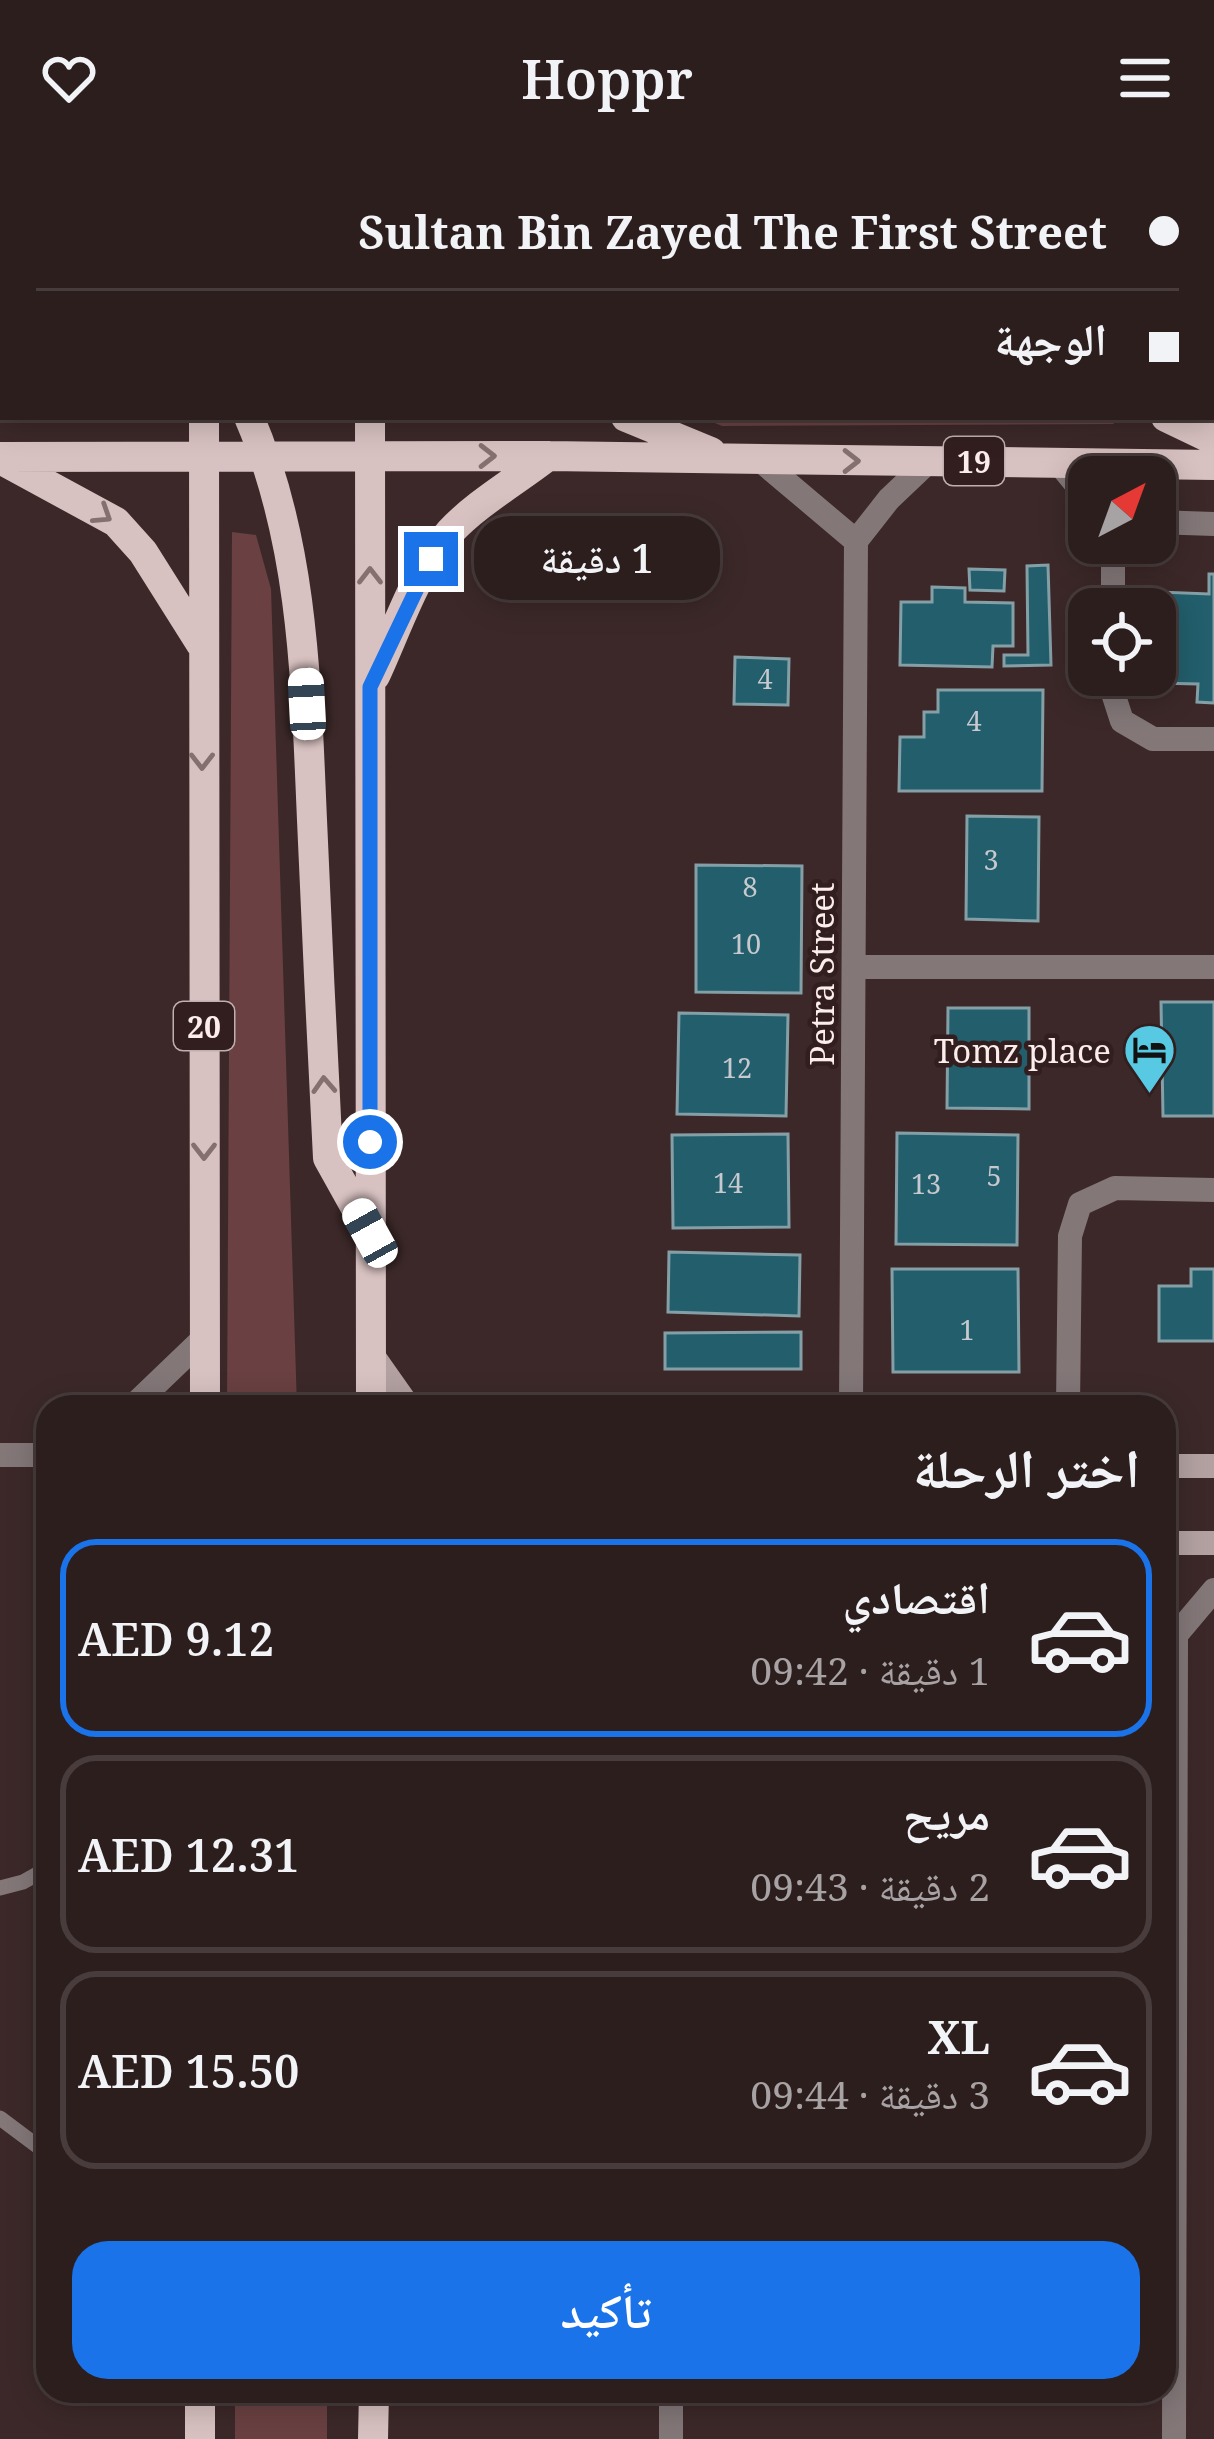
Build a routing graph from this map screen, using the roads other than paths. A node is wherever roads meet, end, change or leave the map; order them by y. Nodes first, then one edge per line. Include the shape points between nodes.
1 (204, 420) edge
2 (233, 420) edge
3 (250, 420) edge
4 (370, 420) edge
5 (634, 420) edge
6 (1172, 420) edge
7 (1214, 440) edge
8 (266, 456) junction
9 (370, 456) junction
10 (548, 456) junction
11 (204, 457) junction
12 (0, 458) edge
13 (747, 460) junction
14 (1057, 460) junction
15 (928, 461) junction
16 (1214, 465) edge
17 (1068, 474) edge
18 (1176, 523) edge
19 (1214, 524) edge
20 (856, 542) junction
21 (201, 644) junction
22 (370, 687) junction
23 (1114, 696) edge
24 (1214, 739) edge
25 (854, 967) junction
26 (1214, 968) edge
27 (1214, 1190) edge
28 (370, 1233) junction
29 (205, 1337) junction
30 (371, 1353) junction
31 (145, 1395) edge
32 (205, 1395) edge
33 (371, 1395) edge
34 (401, 1395) edge
35 (851, 1395) edge
36 (1068, 1395) edge
37 (0, 1455) edge
38 (36, 1455) edge
39 (1176, 1466) edge
40 (1214, 1466) edge
41 (1176, 1543) edge
42 (1214, 1543) edge
43 (1214, 1590) edge
44 (1176, 1623) edge
45 (36, 1875) edge
46 (0, 1888) edge
47 (0, 2118) edge
48 (36, 2144) edge
49 (200, 2403) edge
50 (374, 2403) edge
51 (671, 2403) edge
52 (1174, 2403) edge
53 (200, 2439) edge
54 (373, 2439) edge
55 (671, 2439) edge
56 (1174, 2439) edge

1 - 11 main road, 20
2 - 11 main road
3 - 8 main road
4 - 9 main road
5 - 13 main road
6 - 7 main road
8 - 9 main road, 19
8 - 11 main road, 19
28 -> 8 main road via 328,1158 304,658 289,540
9 -> 10 main road, 19
22 -> 9 main road
10 - 13 main road, 19
10 - 22 main road via 448,534
11 - 12 main road, 19
11 - 21 main road, 20
12 -> 21 main road via 116,522
13 -> 15 main road, 19
13 - 20 street
14 - 15 main road, 19
14 - 16 main road, 19
14 - 17 street
15 - 20 street
18 - 19 street
20 - 25 street, Petra Street
21 -> 29 main road, 20
22 - 28 main road
23 - 24 street via 1122,721 1153,739
25 - 26 street
25 - 35 street, Petra Street
27 - 36 street via 1115,1187 1080,1204 1070,1236
28 - 30 main road
29 - 31 street
29 - 32 main road, 20
30 - 33 main road
30 - 34 street
37 - 38 street
39 - 40 street
41 - 42 street
43 - 44 street
45 - 46 lane
47 - 48 lane
49 - 53 main road
50 - 54 main road
51 - 55 street
52 - 56 street

